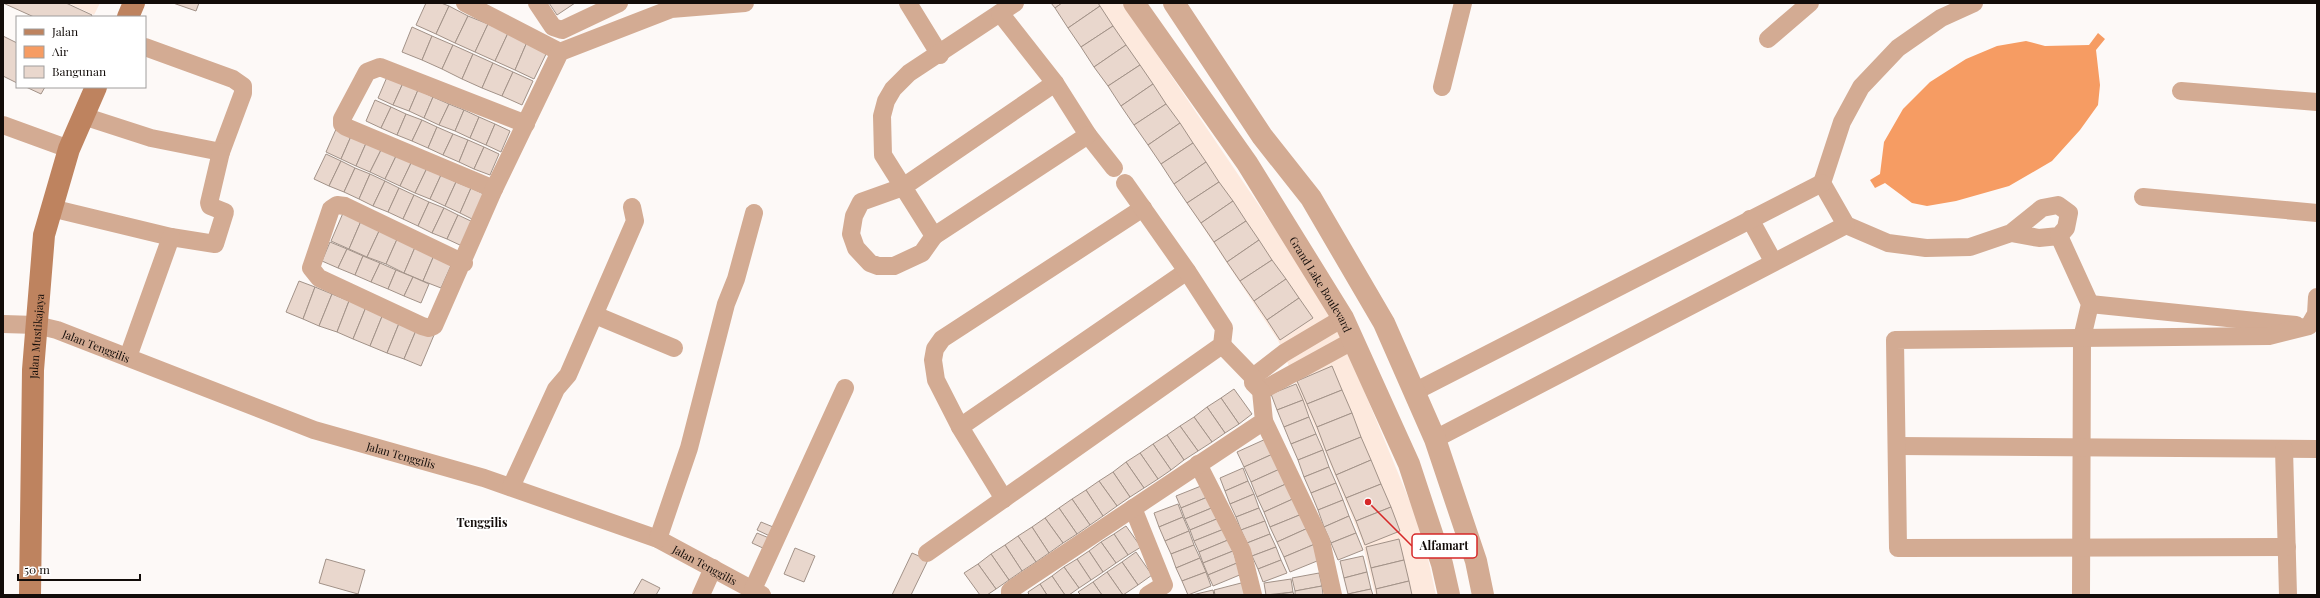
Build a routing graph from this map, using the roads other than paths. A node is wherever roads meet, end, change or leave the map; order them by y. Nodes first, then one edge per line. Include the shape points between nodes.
1 (134, 3) edge
2 (465, 3) edge
3 (537, 3) edge
4 (619, 3) edge
5 (745, 3) edge
6 (908, 3) edge
7 (1015, 3) edge
8 (1134, 3) edge
9 (1174, 3) edge
10 (1463, 3) edge
11 (1810, 3) edge
12 (1974, 3) edge
13 (1939, 10) edge
14 (1000, 13) junction
15 (128, 16) edge
16 (1768, 39) dead end
17 (146, 47) edge
18 (560, 52) junction
19 (940, 55) junction
20 (1055, 84) junction
21 (1442, 87) dead end
22 (96, 88) edge
23 (2181, 91) dead end
24 (2317, 102) edge
25 (84, 116) junction
26 (526, 124) junction
27 (3, 126) edge
28 (1088, 135) junction
29 (69, 149) junction
30 (221, 152) junction
31 (1114, 168) dead end
32 (1125, 183) dead end
33 (1822, 183) junction
34 (903, 187) junction
35 (494, 189) junction
36 (2143, 198) dead end
37 (632, 207) dead end
38 (51, 208) junction
39 (1143, 208) junction
40 (754, 213) dead end
41 (2317, 213) edge
42 (1750, 219) junction
43 (1846, 225) junction
44 (2011, 233) junction
45 (934, 236) junction
46 (2059, 236) junction
47 (171, 237) junction
48 (1773, 261) junction
49 (464, 263) junction
50 (1187, 271) junction
51 (2317, 297) edge
52 (2090, 304) junction
53 (594, 315) junction
54 (1344, 318) junction
55 (3, 324) edge
56 (36, 325) junction
57 (2309, 326) junction
58 (2082, 338) junction
59 (1354, 340) junction
60 (1222, 345) junction
61 (674, 348) dead end
62 (128, 357) junction
63 (1257, 384) junction
64 (845, 388) dead end
65 (1414, 392) junction
66 (1264, 421) junction
67 (960, 427) junction
68 (1434, 438) junction
69 (1897, 446) junction
70 (2081, 447) junction
71 (2284, 449) junction
72 (2317, 449) edge
73 (1198, 464) junction
74 (511, 487) junction
75 (1004, 499) junction
76 (1133, 508) junction
77 (658, 539) junction
78 (2287, 547) junction
79 (2081, 548) junction
80 (927, 553) dead end
81 (713, 568) junction
82 (1166, 590) edge
83 (757, 592) edge
84 (30, 595) edge
85 (701, 595) edge
86 (1010, 595) edge
87 (1148, 595) edge
88 (1253, 595) edge
89 (1333, 595) edge
90 (1449, 595) edge
91 (1483, 595) edge
92 (2081, 595) edge
93 (2288, 595) edge

1 - 15 main road
2 - 18 street
3 - 4 street via 553,27 562,30
5 - 18 street via 671,9
6 - 19 street
7 - 14 street
8 - 54 street, Grand Lake Boulevard via 1247,163
9 - 65 street via 1262,136 1311,198 1384,323
10 - 21 street
11 - 16 street
12 - 13 street
13 - 33 street via 1861,87 1842,122
14 - 19 street
14 - 20 street
17 - 30 street via 233,79 243,86 243,94
18 - 26 street
19 - 34 street via 909,73 893,89 886,101 882,116 883,155
20 - 28 street
20 - 34 street
22 - 25 main road, Jalan Mustikajaya
23 - 24 street
25 - 29 main road, Jalan Mustikajaya
25 - 30 street via 151,138
26 - 35 street
26 - 35 street via 380,67 367,72 342,119 342,124 346,127
27 - 29 street
28 - 31 street
28 - 45 street
29 - 38 main road, Jalan Mustikajaya
30 - 47 street via 209,203 210,206 225,212 217,243
32 - 39 street
33 - 42 street
33 - 43 street
34 - 45 street
34 - 45 street via 861,202 854,216 851,234 856,248 870,263 894,266 922,253
35 - 49 street
36 - 41 street
37 - 53 street via 635,220
38 - 47 street
38 - 56 main road, Jalan Mustikajaya via 44,235
39 - 50 street
39 - 67 street via 942,339 935,349 933,370
40 - 77 street via 736,279 724,310 691,441
42 - 48 street
42 - 65 street
43 - 44 street via 1888,243 1926,248 1970,246
43 - 48 street
44 - 46 street via 2039,238
44 - 46 street via 2042,208 2058,205 2069,213 2066,228
46 - 52 street
47 - 62 street
48 - 68 street
49 - 49 street via 345,206 337,205 331,209 311,268 319,278 429,328 434,326
50 - 60 street via 1224,328
50 - 67 street
51 - 57 street via 2316,314
52 - 57 street
52 - 58 street
53 - 61 street
53 - 74 street via 568,375 556,390
54 - 59 street, Grand Lake Boulevard
54 - 63 street via 1284,353
55 - 56 street, Jalan Tenggilis
56 - 62 street, Jalan Tenggilis via 57,330
56 - 84 main road, Jalan Mustikajaya
57 - 58 street via 2269,336
58 - 69 street via 1895,340
58 - 70 street
59 - 63 street
59 - 90 street, Grand Lake Boulevard via 1409,464 1442,564
60 - 63 street
60 - 75 street
62 - 74 street, Jalan Tenggilis via 314,430
63 - 66 street
64 - 83 street
65 - 68 street
66 - 73 street
66 - 89 street via 1321,541
67 - 75 street
68 - 91 street via 1476,561
69 - 70 street
69 - 79 street via 1898,548
70 - 71 street
70 - 79 street
71 - 72 street
71 - 78 street
73 - 76 street
73 - 88 street via 1242,551
74 - 77 street, Jalan Tenggilis
75 - 80 street
76 - 82 street
76 - 86 street via 1015,587 1010,591
77 - 81 street, Jalan Tenggilis
78 - 79 street
78 - 93 street
79 - 92 street
81 - 83 street, Jalan Tenggilis
81 - 85 street
82 - 87 street

